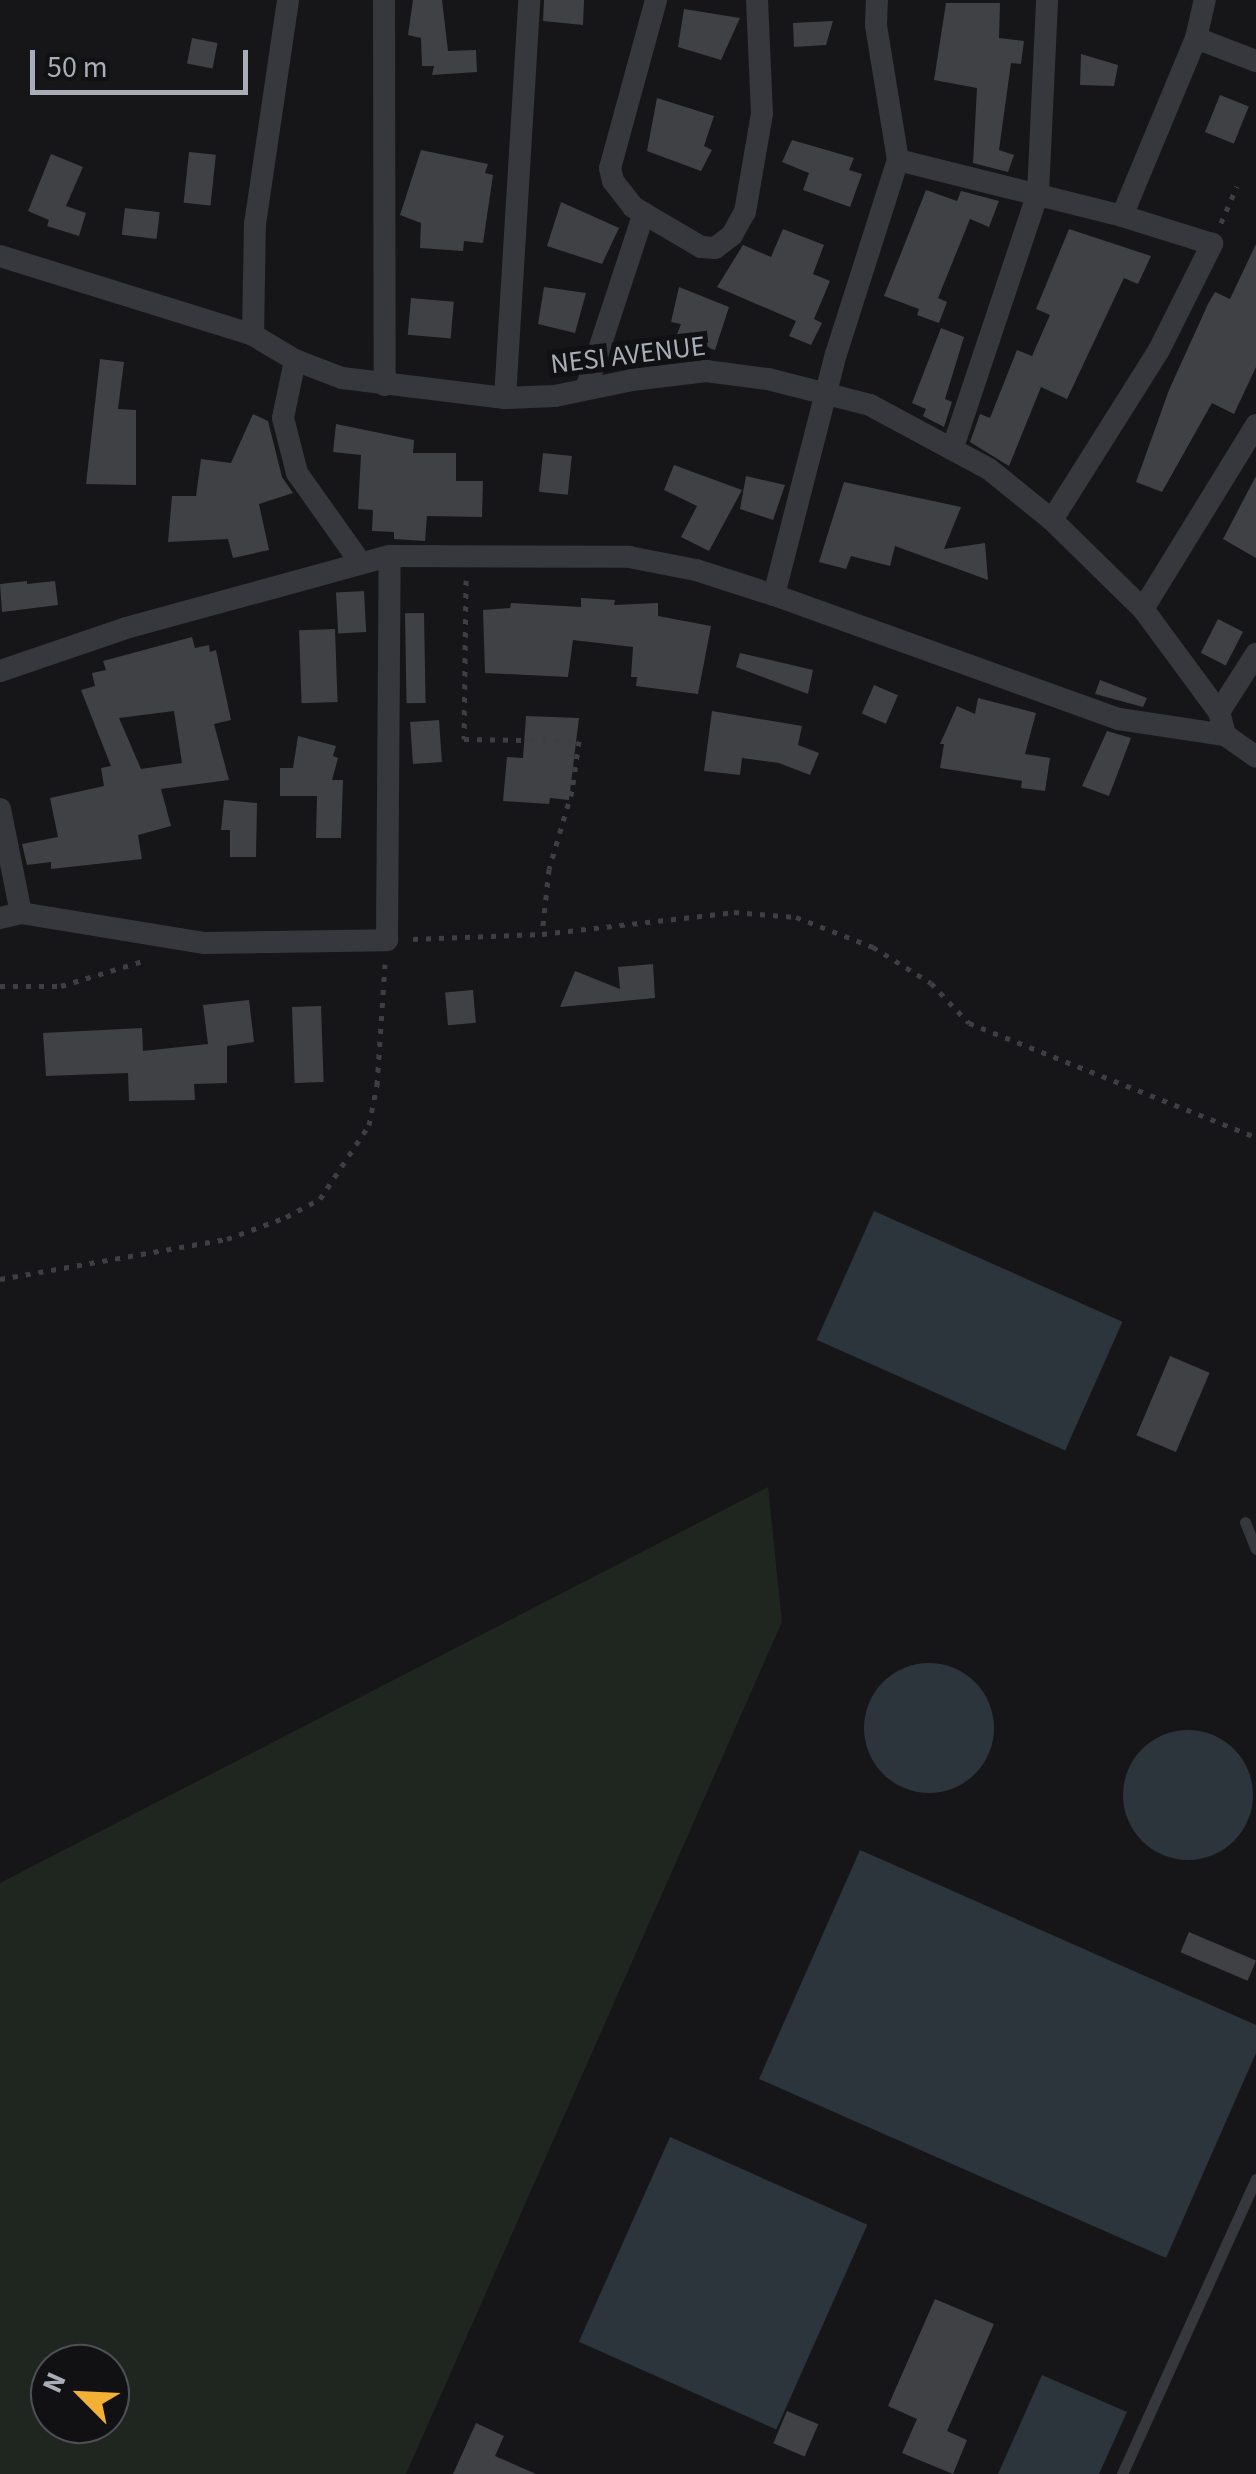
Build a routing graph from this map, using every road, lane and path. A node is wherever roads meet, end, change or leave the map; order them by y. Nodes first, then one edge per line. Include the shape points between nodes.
1 (288, 0) edge
2 (384, 0) edge
3 (529, 0) edge
4 (656, 0) edge
5 (758, 0) edge
6 (877, 0) edge
7 (1047, 0) edge
8 (1205, 0) edge
9 (1196, 38) junction
10 (1256, 61) edge
11 (898, 160) junction
12 (1236, 186) dead end
13 (1038, 193) junction
14 (644, 214) junction
15 (1122, 216) junction
16 (1212, 244) junction
17 (0, 256) edge
18 (253, 335) junction
19 (295, 360) junction
20 (385, 385) junction
21 (586, 390) junction
22 (830, 392) junction
23 (505, 398) junction
24 (1256, 425) edge
25 (953, 447) junction
26 (1052, 520) junction
27 (466, 554) junction
28 (390, 556) junction
29 (360, 562) junction
30 (774, 595) junction
31 (1143, 609) junction
32 (1256, 654) edge
33 (0, 671) edge
34 (1222, 723) junction
35 (1256, 757) edge
36 (0, 809) edge
37 (10, 916) edge
38 (542, 934) junction
39 (387, 940) junction
40 (151, 959) dead end
41 (0, 986) edge
42 (1256, 1137) edge
43 (0, 1279) edge
44 (1244, 1522) dead end
45 (1256, 1550) edge
46 (1256, 2180) edge
47 (1122, 2474) edge

1 - 18 street via 254,224
2 - 20 street
3 - 23 street
4 - 14 street via 610,168 619,194
5 - 14 street via 762,114 745,212 715,248 700,247
6 - 11 street
7 - 13 street
8 - 9 street
9 - 10 street
9 - 15 street
11 - 13 street
11 - 22 street
12 - 16 path
13 - 15 street
13 - 25 street
14 - 21 street
15 - 16 street
16 - 26 street via 1159,350
17 - 18 street, NESI AVENUE
18 - 19 street, NESI AVENUE
19 - 20 street, NESI AVENUE
19 - 29 street via 283,418 297,472
20 - 23 street, NESI AVENUE
21 - 22 street, NESI AVENUE via 706,371
21 - 23 street, NESI AVENUE
22 - 25 street, NESI AVENUE via 870,404
22 - 30 street
24 - 31 street
25 - 26 street, NESI AVENUE
26 - 31 street, NESI AVENUE
27 - 28 street
27 - 30 street via 629,557
27 - 38 path via 464,739 578,741 572,791 548,869
28 - 29 street
28 - 39 street
29 - 33 street
30 - 34 street via 1119,719
31 - 34 street, NESI AVENUE
32 - 34 street
34 - 35 street, NESI AVENUE
36 - 37 street
37 - 39 street via 205,943
38 - 39 path
38 - 42 path via 734,912 796,917 873,947 916,974 970,1023
39 - 43 path via 368,1125 320,1198 227,1239
40 - 41 path via 61,986
44 - 45 lane
46 - 47 lane

